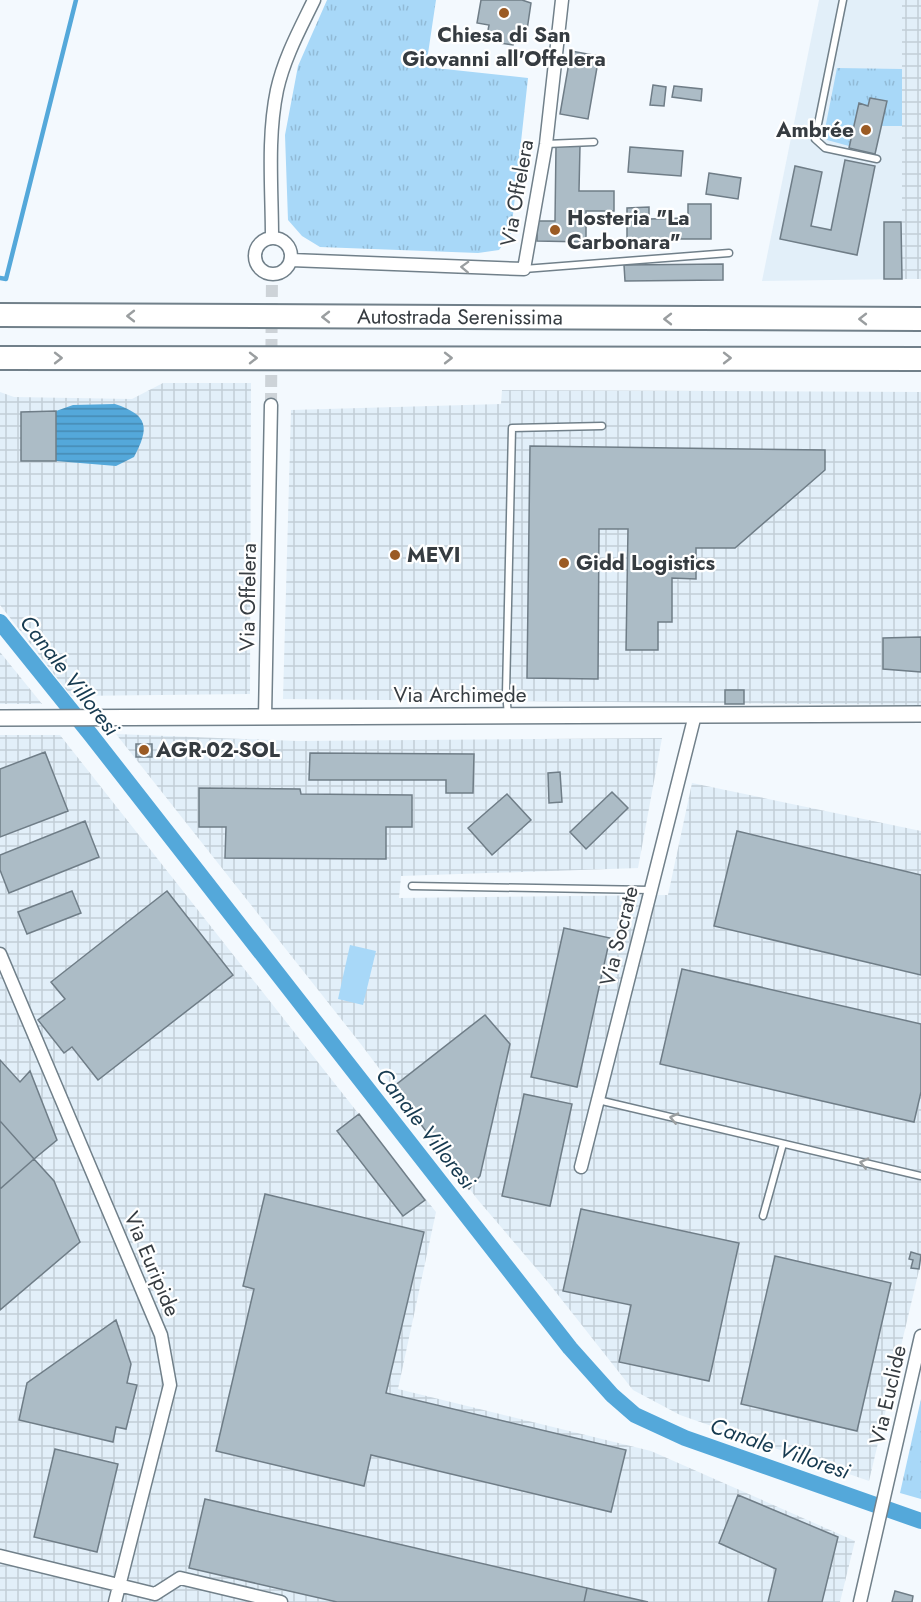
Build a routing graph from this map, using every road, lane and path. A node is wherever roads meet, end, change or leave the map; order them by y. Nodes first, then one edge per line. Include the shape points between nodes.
1 (314, 0) edge
2 (561, 0) edge
3 (843, 0) edge
4 (594, 142) dead end
5 (546, 144) junction
6 (877, 159) dead end
7 (272, 237) junction
8 (729, 252) dead end
9 (291, 260) junction
10 (524, 269) junction
11 (0, 315) edge
12 (921, 319) edge
13 (0, 358) edge
14 (921, 359) edge
15 (271, 405) tunnel mouth
16 (602, 426) dead end
17 (921, 714) edge
18 (695, 715) junction
19 (508, 716) junction
20 (265, 717) junction
21 (0, 718) edge
22 (412, 886) dead end
23 (651, 890) junction
24 (0, 954) edge
25 (598, 1100) junction
26 (783, 1144) junction
27 (581, 1167) dead end
28 (921, 1176) edge
29 (763, 1216) dead end
30 (921, 1336) edge
31 (0, 1556) edge
32 (120, 1584) junction
33 (157, 1598) edge
34 (115, 1602) edge
35 (280, 1602) edge
36 (860, 1602) edge

1 - 7 street via 288,54 277,88 272,136
2 - 5 street, Via Offelera
3 - 6 lane via 815,140 821,147
4 - 5 lane
5 - 10 street, Via Offelera
7 - 9 street via 287,244
7 - 9 street, Via Offelera via 261,242 255,253 261,269 277,273
8 - 10 lane
10 -> 9 street, Via Offelera
12 -> 11 highway, Autostrada Serenissima
13 -> 14 highway, Autostrada Serenissima
15 - 20 street, Via Offelera
16 - 19 lane via 512,428
17 - 18 street, Via Archimede
18 - 19 street, Via Archimede
18 - 23 street, Via Socrate
19 - 20 street, Via Archimede
20 - 21 street, Via Archimede
22 - 23 lane
23 - 25 street, Via Socrate
24 - 32 street, Via Euripide via 161,1335 170,1384
26 -> 25 lane
25 - 27 street, Via Socrate
28 -> 26 lane
26 - 29 lane
30 - 36 street, Via Euclide
31 - 32 street
32 - 33 street
32 - 34 street, Via Euripide
33 - 35 street via 180,1578

